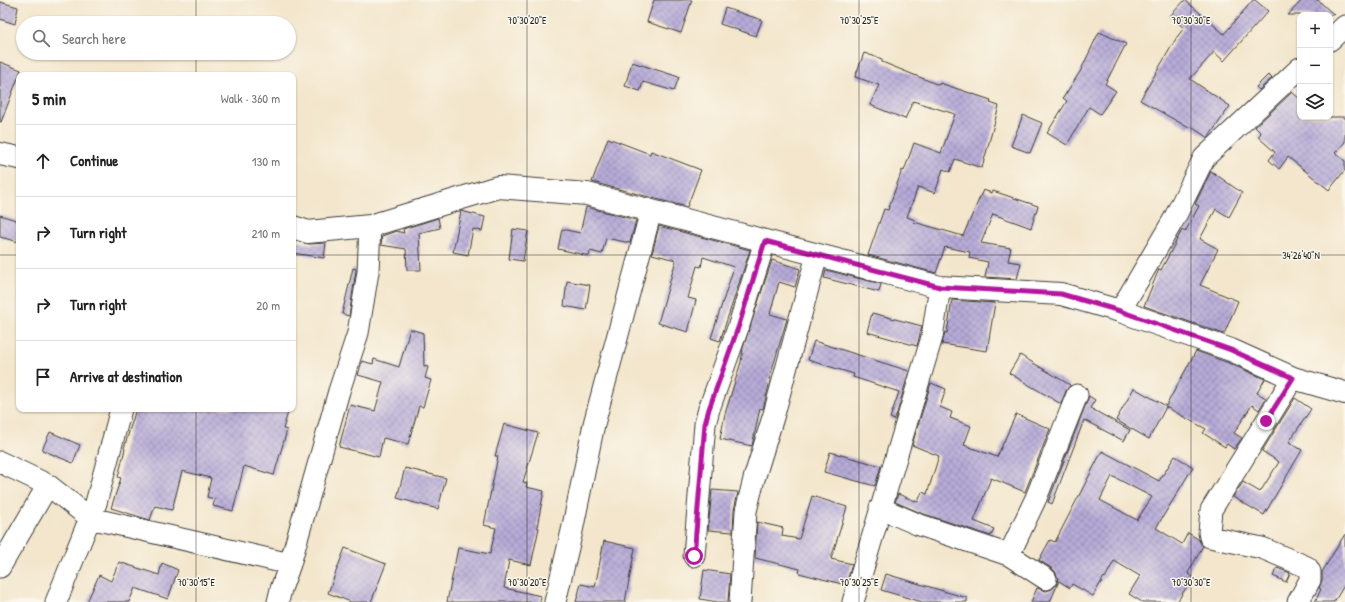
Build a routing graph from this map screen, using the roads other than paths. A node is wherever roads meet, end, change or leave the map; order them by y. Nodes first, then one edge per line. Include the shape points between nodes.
1 (1345, 26) edge
2 (1333, 37) edge
3 (1297, 71) edge
4 (0, 154) edge
5 (16, 157) edge
6 (650, 210) junction
7 (370, 226) junction
8 (296, 228) edge
9 (765, 241) junction
10 (818, 255) junction
11 (940, 287) junction
12 (1120, 311) junction
13 (1293, 378) junction
14 (1345, 393) edge
15 (1077, 395) dead end
16 (120, 412) edge
17 (0, 462) edge
18 (48, 485) junction
19 (880, 508) junction
20 (90, 518) junction
21 (1009, 555) junction
22 (694, 556) dead end
23 (290, 564) junction
24 (0, 567) edge
25 (1046, 579) dead end
26 (56, 602) edge
27 (278, 602) edge
28 (555, 602) edge
29 (740, 602) edge
30 (853, 602) edge
31 (1298, 602) edge

1 - 2 street
3 - 12 street via 1204,158 1174,219
4 - 5 street
6 - 7 street via 586,194 498,187
6 - 9 street
6 - 28 street via 594,424
7 - 8 street via 308,232
7 - 23 street via 368,272 358,333
9 - 10 street
9 - 22 street via 705,424
10 - 11 street
10 - 29 street via 746,511
11 - 12 street via 1061,294
11 - 19 street via 932,337
12 - 13 street via 1231,350
13 - 14 street
13 - 31 street via 1211,510 1209,532 1210,537 1262,548 1306,566 1310,572 1310,580
15 - 21 street via 1036,498
16 - 20 street
17 - 18 street
18 - 20 street
18 - 24 street
19 - 21 street via 917,524
19 - 30 street
20 - 23 street
20 - 26 street
21 - 25 street
23 - 27 street

